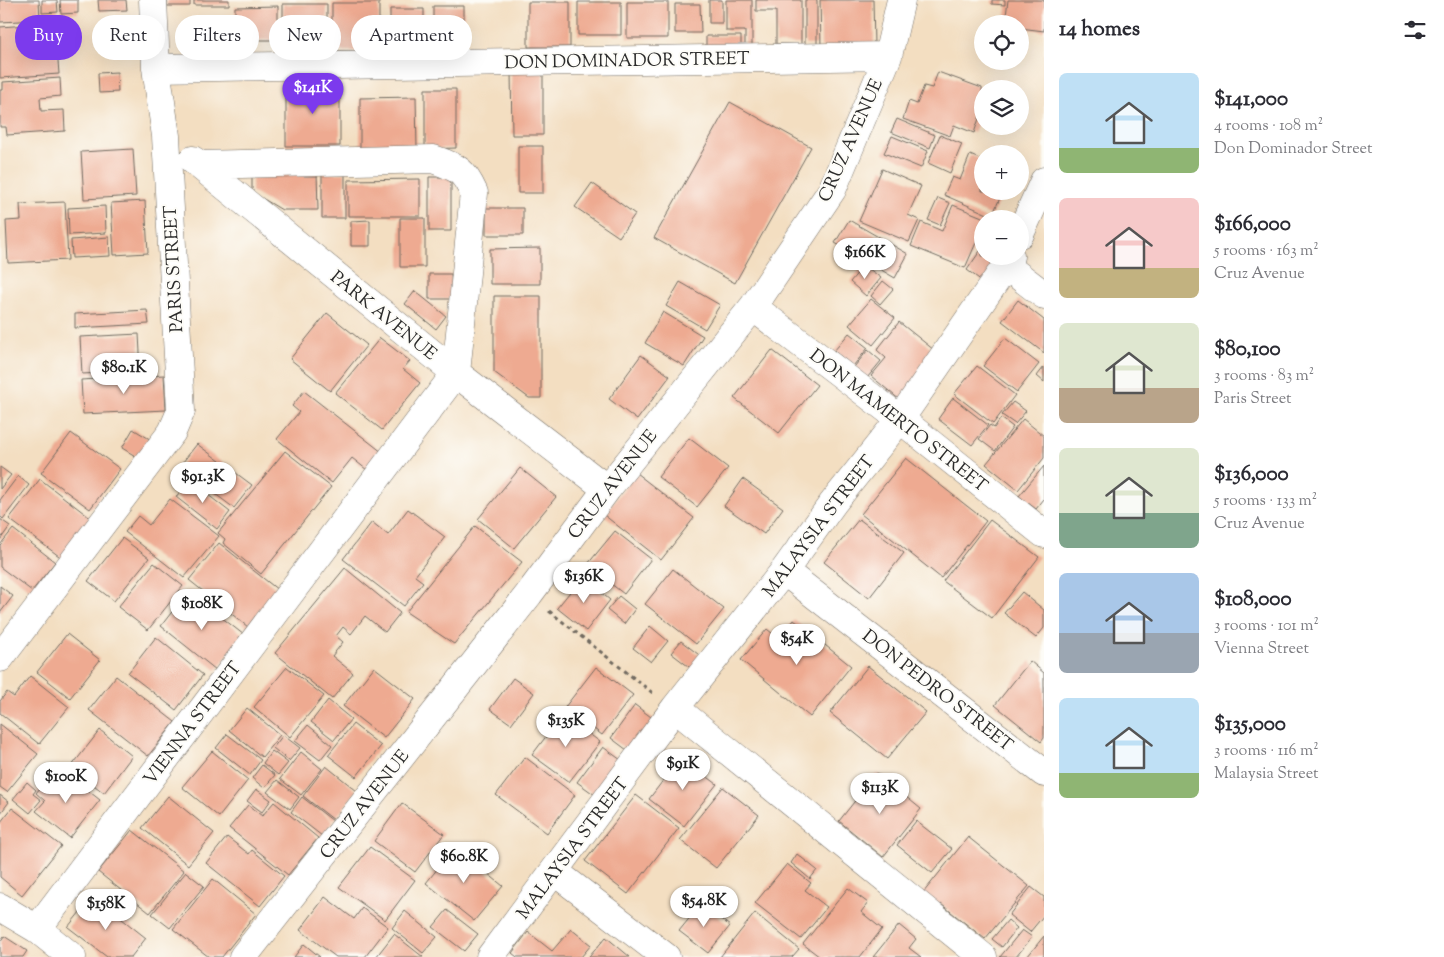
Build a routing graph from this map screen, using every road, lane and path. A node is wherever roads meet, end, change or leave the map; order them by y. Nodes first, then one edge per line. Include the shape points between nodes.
1 (152, 0) edge
2 (901, 0) edge
3 (888, 56) junction
4 (156, 68) junction
5 (166, 136) junction
6 (199, 165) junction
7 (1044, 181) edge
8 (1029, 214) edge
9 (1005, 265) edge
10 (1012, 265) edge
11 (1044, 295) edge
12 (752, 307) junction
13 (456, 373) junction
14 (900, 419) junction
15 (607, 489) junction
16 (1044, 534) edge
17 (784, 571) junction
18 (529, 594) junction
19 (0, 658) edge
20 (675, 708) junction
21 (1044, 773) edge
22 (555, 872) junction
23 (0, 907) edge
24 (37, 929) junction
25 (72, 957) edge
26 (243, 957) edge
27 (490, 957) edge
28 (666, 957) edge
29 (983, 957) edge

1 - 4 street, PARIS STREET
2 - 3 street, CRUZ AVENUE
3 - 4 street, DON DOMINADOR STREET
3 - 12 street, CRUZ AVENUE via 832,190
4 - 5 street, PARIS STREET
5 - 6 street, PARK AVENUE
5 - 19 street, PARIS STREET via 181,411 172,432
6 - 13 street, PARK AVENUE
6 - 13 street via 433,159 465,175 474,193
7 - 8 street
9 - 14 street, MALAYSIA STREET
10 - 11 street
12 - 14 street, DON MAMERTO STREET
12 - 15 street, CRUZ AVENUE
13 - 15 street, PARK AVENUE
13 - 24 street, VIENNA STREET
14 - 16 street, DON MAMERTO STREET
14 - 17 street, MALAYSIA STREET
15 - 18 street, CRUZ AVENUE
17 - 20 street, MALAYSIA STREET
17 - 21 street, DON PEDRO STREET
18 - 20 path via 619,668
18 - 26 street, CRUZ AVENUE
20 - 22 street, MALAYSIA STREET
20 - 29 street
22 - 27 street, MALAYSIA STREET
22 - 28 street
23 - 24 street
24 - 25 street

